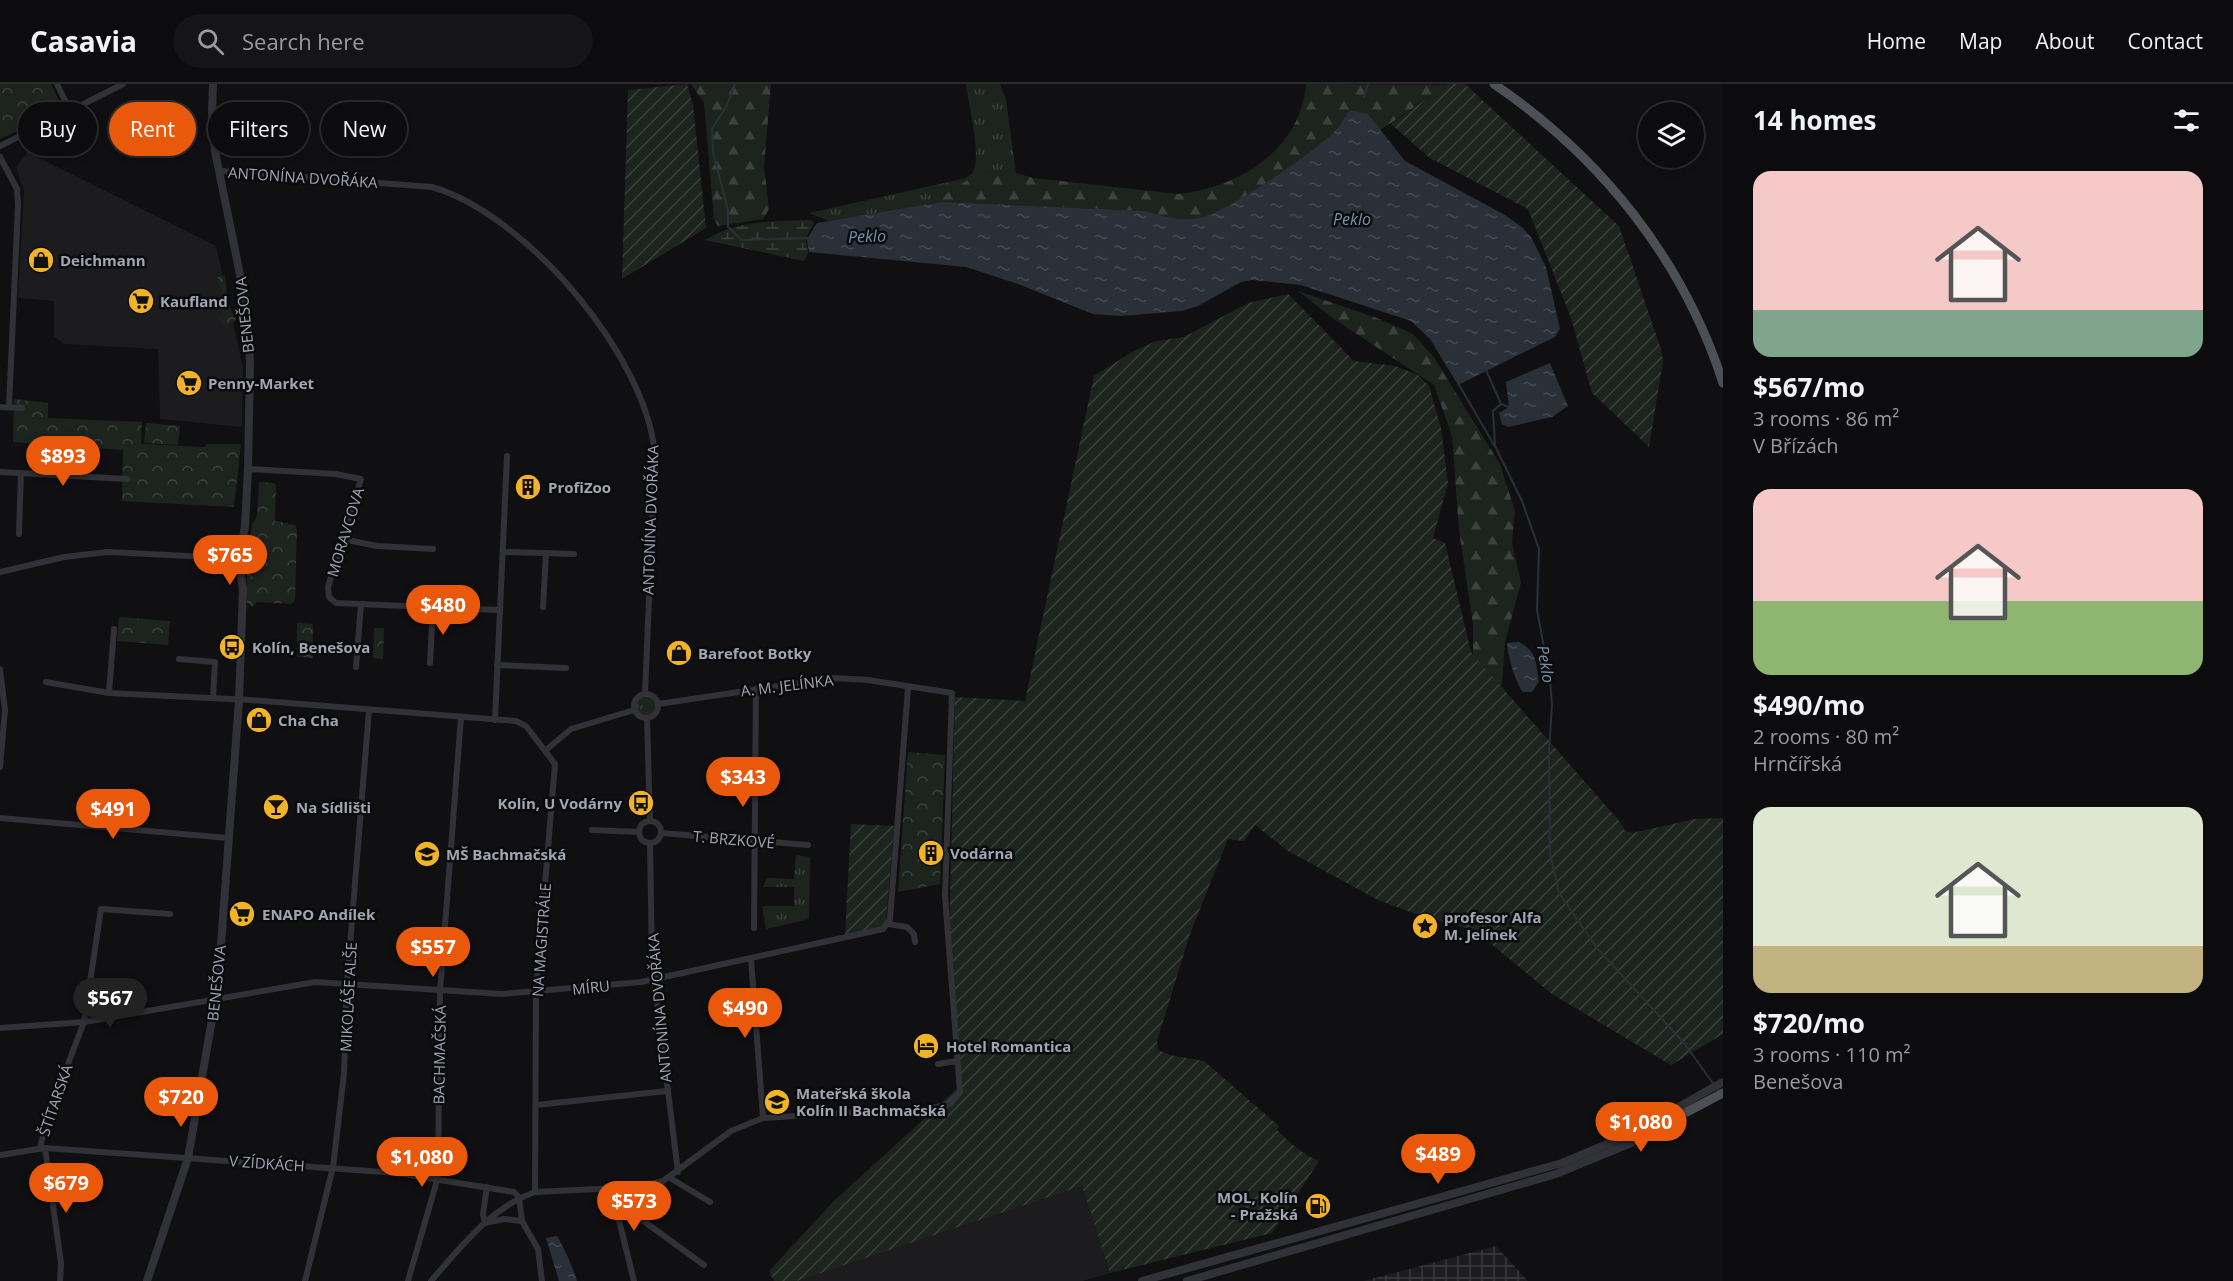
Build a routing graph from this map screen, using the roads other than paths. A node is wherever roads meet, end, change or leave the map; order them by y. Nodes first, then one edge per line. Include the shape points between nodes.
1 (57, 84) edge
2 (123, 84) edge
3 (213, 84) edge
4 (1494, 84) edge
5 (66, 102) edge
6 (88, 102) edge
7 (18, 137) edge
8 (0, 146) edge
9 (0, 157) edge
10 (220, 171) junction
11 (1723, 383) edge
12 (0, 407) edge
13 (9, 407) junction
14 (22, 408) dead end
15 (507, 456) dead end
16 (248, 469) junction
17 (0, 472) edge
18 (21, 473) junction
19 (127, 479) dead end
20 (19, 534) dead end
21 (342, 539) junction
22 (241, 548) junction
23 (433, 549) dead end
24 (504, 552) junction
25 (546, 553) junction
26 (574, 554) dead end
27 (228, 558) junction
28 (240, 569) junction
29 (0, 572) edge
30 (421, 588) dead end
31 (361, 604) junction
32 (421, 607) junction
33 (543, 607) dead end
34 (433, 608) junction
35 (500, 610) junction
36 (114, 629) dead end
37 (179, 659) dead end
38 (430, 663) dead end
39 (497, 665) junction
40 (356, 667) dead end
41 (566, 668) dead end
42 (0, 669) edge
43 (46, 682) dead end
44 (908, 688) junction
45 (756, 689) junction
46 (109, 693) junction
47 (645, 694) junction
48 (213, 699) junction
49 (239, 700) junction
50 (658, 704) junction
51 (369, 710) junction
52 (634, 710) junction
53 (461, 717) junction
54 (647, 719) junction
55 (495, 720) junction
56 (546, 750) junction
57 (0, 767) edge
58 (0, 818) edge
59 (650, 821) junction
60 (592, 830) dead end
61 (639, 832) junction
62 (661, 833) junction
63 (228, 837) junction
64 (755, 841) junction
65 (650, 843) junction
66 (808, 845) dead end
67 (170, 914) dead end
68 (888, 924) junction
69 (754, 928) dead end
70 (915, 942) dead end
71 (750, 959) junction
72 (654, 980) junction
73 (347, 982) junction
74 (440, 990) junction
75 (537, 993) junction
76 (216, 998) junction
77 (84, 1022) junction
78 (0, 1028) edge
79 (957, 1061) junction
80 (938, 1064) dead end
81 (1723, 1082) edge
82 (667, 1091) junction
83 (1723, 1091) edge
84 (1709, 1096) junction
85 (536, 1105) junction
86 (1686, 1112) joint
87 (763, 1118) junction
88 (43, 1148) junction
89 (0, 1155) edge
90 (188, 1158) junction
91 (333, 1167) junction
92 (678, 1172) junction
93 (438, 1177) junction
94 (670, 1178) junction
95 (487, 1187) junction
96 (611, 1188) junction
97 (535, 1192) junction
98 (519, 1197) junction
99 (612, 1198) junction
100 (710, 1203) dead end
101 (522, 1221) junction
102 (485, 1223) junction
103 (704, 1265) dead end
104 (60, 1281) edge
105 (147, 1281) edge
106 (305, 1281) edge
107 (408, 1281) edge
108 (431, 1281) edge
109 (542, 1281) edge
110 (634, 1281) edge
111 (1142, 1281) edge
112 (1187, 1281) edge

1 - 5 street
2 - 6 street
3 - 10 street, BENEŠOVA via 212,112
4 - 11 main road via 1566,139 1627,204 1684,291
7 - 8 street
9 - 13 street via 17,189 18,205
10 - 16 street, BENEŠOVA via 247,309
10 - 47 street, ANTONÍNA DVOŘÁKA via 432,187 454,194 475,204 530,248 571,290 597,322 641,398 654,445
12 - 13 street
13 - 14 street
15 - 24 street
16 - 21 street, MORAVCOVA via 361,479
16 - 22 street, BENEŠOVA
17 - 18 street
18 - 19 street
18 - 20 street
21 - 23 street via 377,546
21 - 31 street, MORAVCOVA via 328,587 329,597 336,603
22 - 27 street via 232,550
22 - 28 street, BENEŠOVA via 249,559
24 - 25 street
24 - 35 street
25 - 26 street
25 - 33 street
27 - 28 street via 231,566
27 - 29 street via 108,552 64,556
28 - 49 street, BENEŠOVA via 243,590
30 - 32 street
31 - 32 street, MORAVCOVA
31 - 40 street
32 - 34 street, MORAVCOVA
34 - 35 street, MORAVCOVA
34 - 38 street
35 - 39 street
36 - 46 street
37 - 48 street via 215,662
39 - 41 street
39 - 55 street
42 - 57 street via 6,710
43 - 46 street, NA MAGISTRÁLE
44 - 45 street, A. M. JELÍNKA via 833,678
44 - 68 street
44 - 79 street, A. M. JELÍNKA via 952,693 945,896
45 - 50 street, A. M. JELÍNKA
45 - 64 street
46 - 48 street, NA MAGISTRÁLE
47 - 50 street via 653,696
47 - 52 street via 635,699
48 - 49 street, NA MAGISTRÁLE
49 - 51 street, NA MAGISTRÁLE
49 - 63 street, BENEŠOVA
50 - 54 street via 655,714
51 - 53 street, NA MAGISTRÁLE
51 - 73 street, MIKOLÁŠE ALŠE
52 - 54 street
52 - 56 street via 571,729
53 - 55 street, NA MAGISTRÁLE
53 - 74 street, BACHMAČSKÁ
54 - 59 street
55 - 56 street, NA MAGISTRÁLE via 523,723
56 - 75 street, NA MAGISTRÁLE via 555,764
58 - 63 street
59 - 61 street
59 - 62 street via 658,825
60 - 61 street
61 - 65 street via 642,840
62 - 64 street, T. BRZKOVÉ
62 - 65 street via 656,842
63 - 76 street, BENEŠOVA
64 - 66 street, T. BRZKOVÉ
64 - 69 street
65 - 72 street, ANTONÍNA DVOŘÁKA
67 - 77 street, ŠTÍTARSKÁ via 101,909
68 - 70 street via 907,927
68 - 71 street, MÍRU via 883,929
71 - 72 street, MÍRU
71 - 87 street
72 - 75 street, MÍRU
72 - 82 street, ANTONÍNA DVOŘÁKA
73 - 74 street, MÍRU
73 - 76 street, MÍRU via 315,982
73 - 91 street, MIKOLÁŠE ALŠE via 344,1074
74 - 75 street, MÍRU
74 - 93 street, BACHMAČSKÁ
75 - 85 street, NA MAGISTRÁLE
76 - 77 street, MÍRU
76 - 90 street, BENEŠOVA
77 - 78 street, MÍRU
77 - 88 street, ŠTÍTARSKÁ via 47,1119
79 - 80 street
79 - 87 street via 960,1092 950,1104 913,1112
81 - 84 street
82 - 85 street
82 - 92 street, ANTONÍNA DVOŘÁKA
83 - 84 main road
84 - 86 main road
84 - 111 street via 1562,1163
85 - 97 street, NA MAGISTRÁLE
86 - 112 street via 1631,1143 1556,1174
87 - 92 street via 731,1131
88 - 89 street, V ZÍDKÁCH
88 - 90 street, V ZÍDKÁCH
88 - 104 street, ŠTÍTARSKÁ via 60,1254
90 - 91 street, V ZÍDKÁCH
90 - 105 street, BENEŠOVA
91 - 93 street, V ZÍDKÁCH
91 - 106 street, MIKOLÁŠE ALŠE
92 - 94 street
93 - 95 street, V ZÍDKÁCH
93 - 107 street, BACHMAČSKÁ
94 - 96 street via 640,1187
94 - 100 street
95 - 98 street, V ZÍDKÁCH via 514,1192
95 - 102 street
96 - 97 street
96 - 99 street
97 - 98 street
98 - 101 street
98 - 102 street
99 - 103 street
99 - 110 street
101 - 102 street
101 - 109 street via 538,1249
102 - 108 street

